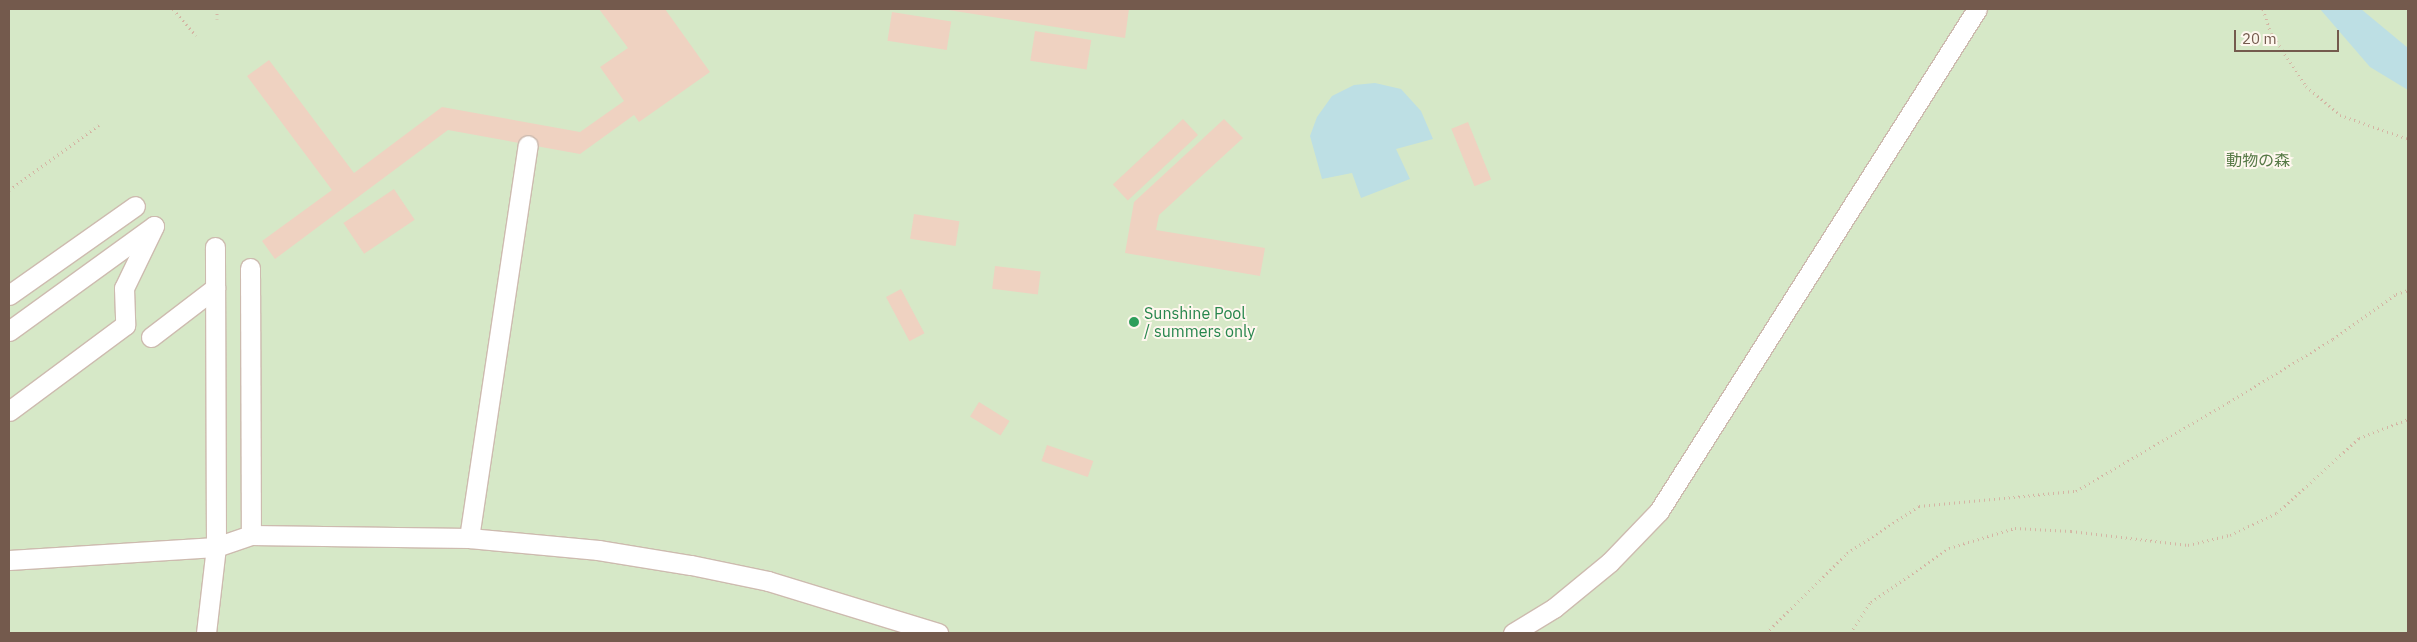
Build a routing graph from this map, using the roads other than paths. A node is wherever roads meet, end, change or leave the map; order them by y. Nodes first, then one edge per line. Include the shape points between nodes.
1 (1977, 9) edge
2 (528, 145) dead end
3 (135, 206) dead end
4 (214, 247) dead end
5 (250, 268) dead end
6 (215, 288) junction
7 (9, 295) edge
8 (9, 331) edge
9 (151, 337) dead end
10 (9, 410) edge
11 (251, 535) junction
12 (469, 538) junction
13 (216, 548) junction
14 (9, 560) edge
15 (206, 633) edge
16 (938, 633) edge
17 (1513, 633) edge

1 - 17 lane via 1660,511 1610,562 1554,608
2 - 12 lane
3 - 7 lane
4 - 6 lane
5 - 11 lane
6 - 9 lane
6 - 13 lane
8 - 10 lane via 154,226 124,288 125,325
11 - 12 lane
11 - 13 lane
12 - 16 lane via 598,550 691,565 768,581
13 - 14 lane
13 - 15 lane

